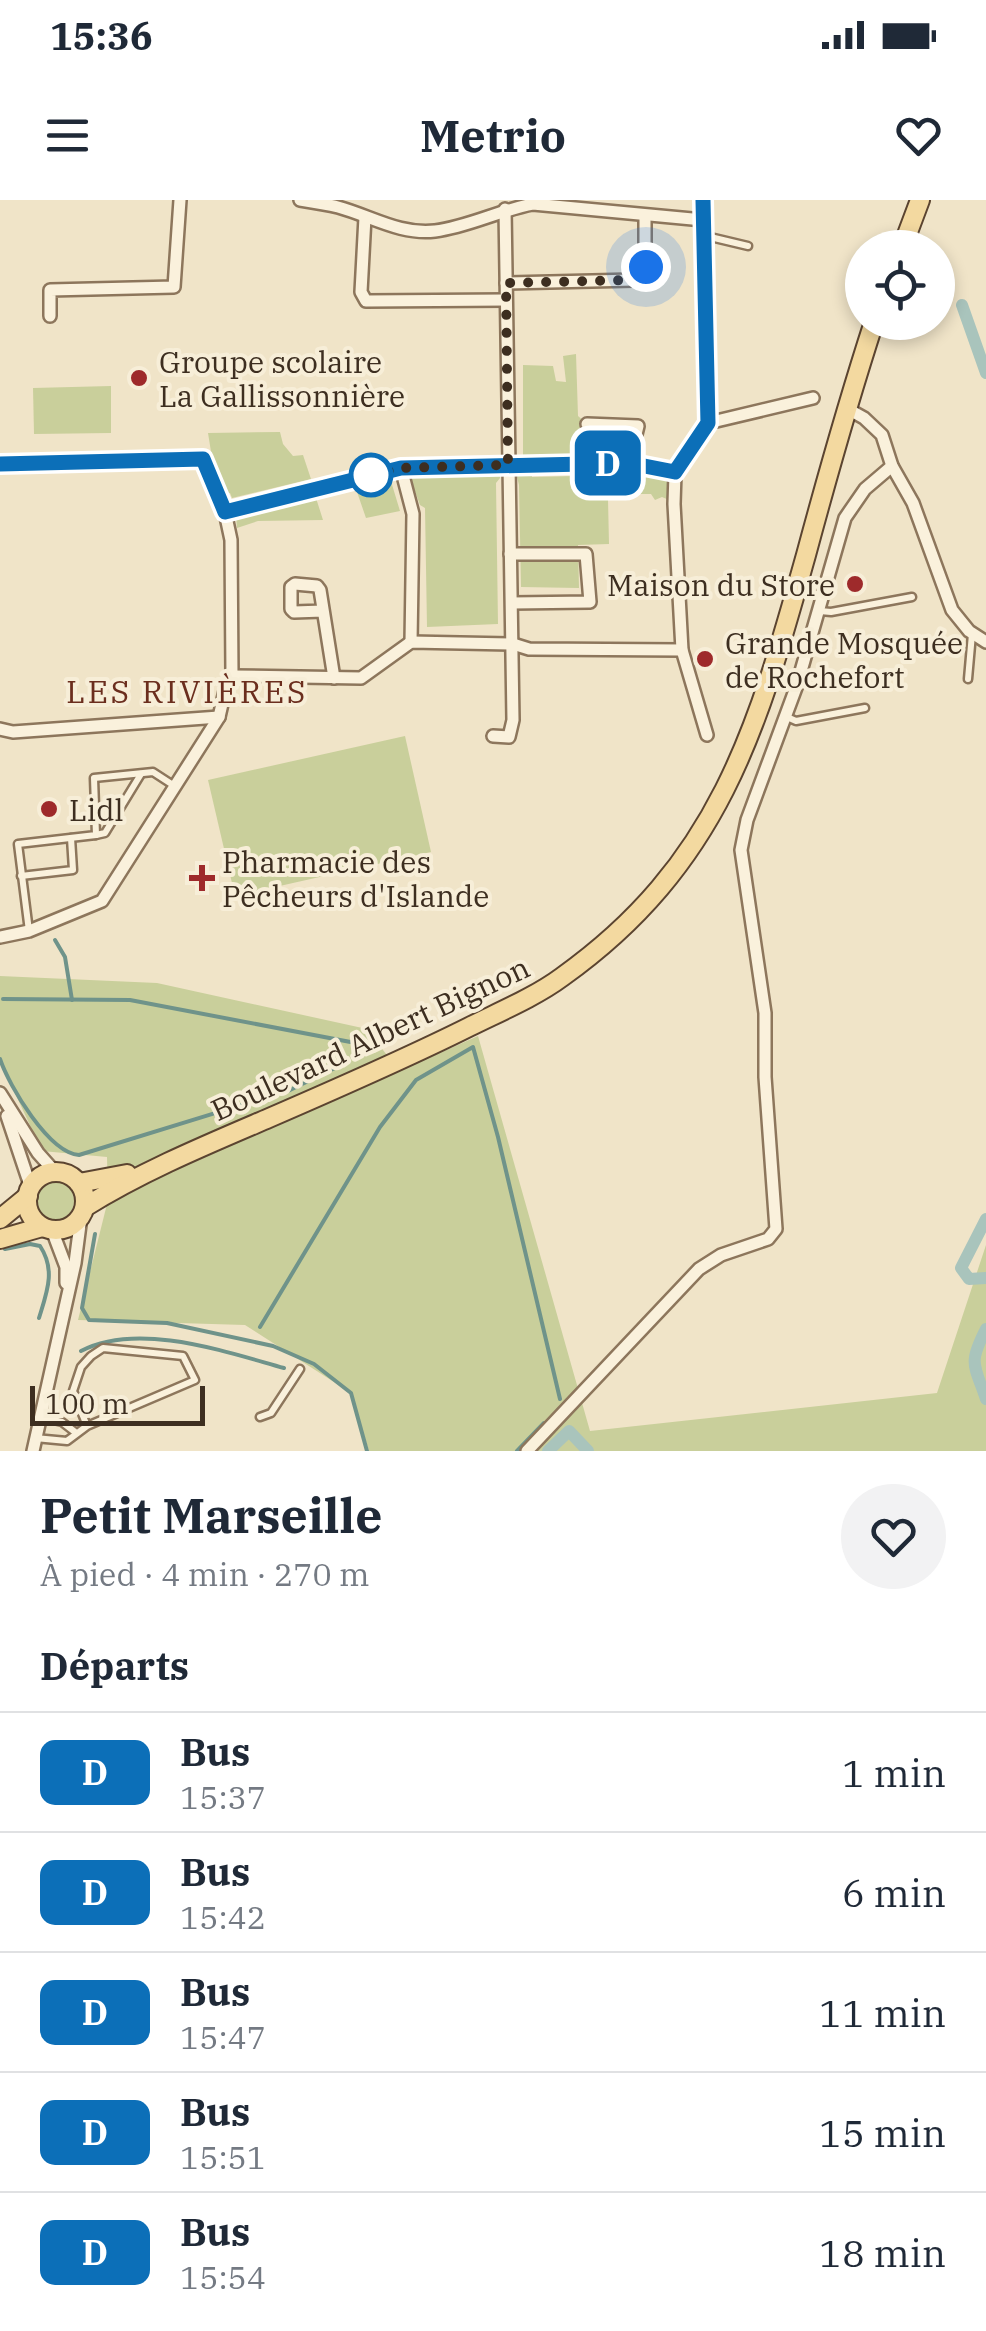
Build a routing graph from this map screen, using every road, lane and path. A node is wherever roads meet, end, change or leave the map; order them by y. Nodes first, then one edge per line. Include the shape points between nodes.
1 (180, 200) edge
2 (300, 200) edge
3 (704, 200) edge
4 (920, 200) edge
5 (506, 209) junction
6 (645, 216) junction
7 (365, 218) junction
8 (702, 220) junction
9 (909, 230) edge
10 (704, 236) junction
11 (748, 246) dead end
12 (506, 283) junction
13 (506, 300) junction
14 (50, 316) dead end
15 (868, 340) edge
16 (814, 398) dead end
17 (846, 408) junction
18 (708, 423) junction
19 (586, 424) dead end
20 (629, 463) junction
21 (0, 464) edge
22 (508, 465) junction
23 (892, 466) junction
24 (401, 468) junction
25 (675, 472) junction
26 (225, 512) junction
27 (510, 554) junction
28 (912, 597) dead end
29 (512, 603) junction
30 (323, 611) dead end
31 (818, 611) junction
32 (972, 634) junction
33 (411, 642) junction
34 (986, 642) edge
35 (513, 644) junction
36 (682, 650) junction
37 (232, 676) junction
38 (334, 678) junction
39 (968, 679) dead end
40 (864, 708) dead end
41 (786, 716) junction
42 (219, 717) junction
43 (0, 729) edge
44 (707, 735) dead end
45 (493, 736) dead end
46 (142, 773) junction
47 (173, 786) junction
48 (96, 835) junction
49 (70, 838) junction
50 (21, 876) junction
51 (29, 931) junction
52 (0, 936) edge
53 (0, 1096) edge
54 (180, 1156) junction
55 (55, 1172) junction
56 (79, 1183) junction
57 (29, 1192) junction
58 (83, 1212) junction
59 (0, 1219) edge
60 (47, 1228) junction
61 (0, 1239) edge
62 (67, 1304) junction
63 (300, 1369) dead end
64 (39, 1417) junction
65 (260, 1418) dead end
66 (87, 1426) junction
67 (75, 1432) junction
68 (34, 1445) edge
69 (526, 1451) edge

1 - 14 street via 174,288 50,290
2 - 7 street
3 - 8 street
4 - 9 main road
5 - 6 street via 532,204
5 - 7 street via 436,231
5 - 12 street
6 - 8 street
6 - 12 street via 646,267 634,280
7 - 13 street via 366,301
8 - 10 street
10 - 11 lane
10 - 18 street
12 - 13 street
13 - 22 street
15 - 17 main road, Boulevard Albert Bignon
16 - 18 street
17 - 23 street via 882,434
17 - 54 main road, Boulevard Albert Bignon via 762,706 724,795 672,873 560,980 395,1063
18 - 25 street
19 - 20 street via 638,426
20 - 22 street
20 - 25 street
21 - 26 street via 203,459
22 - 24 street
22 - 27 street
23 - 31 street via 845,518
23 - 32 street via 913,503 952,610
24 - 26 street
24 - 33 street via 413,514
25 - 36 street
26 - 37 street
27 - 29 street
27 - 29 street via 586,554 590,602
28 - 31 lane
29 - 35 street
30 - 38 street
31 - 41 street
32 - 34 street
32 - 39 lane
33 - 35 street
33 - 38 street via 361,678
35 - 36 street
35 - 45 street via 513,720 509,737
36 - 44 street
37 - 38 street
37 - 42 street
40 - 41 lane
41 - 69 street via 742,850 765,1013 776,1229 768,1239 720,1254 699,1269
42 - 43 street
42 - 47 street
46 - 47 lane via 154,772
46 - 48 lane via 105,833
46 - 48 lane via 94,778
47 - 51 street via 102,901
48 - 49 lane
49 - 50 lane via 18,844
49 - 50 lane via 73,870
50 - 51 lane
51 - 52 street
53 - 55 street
53 - 57 street via 24,1158
54 - 56 main road, Boulevard Albert Bignon
54 - 58 main road, Boulevard Albert Bignon
55 - 56 main road
55 - 57 main road
56 - 58 main road
57 - 59 main road
57 - 60 main road via 30,1213
58 - 60 main road via 68,1228
58 - 62 street
60 - 61 main road
60 - 62 street via 66,1267
62 - 64 street
63 - 65 lane via 271,1413
64 - 67 lane
64 - 68 street
66 - 66 lane via 195,1380 183,1356 103,1348 91,1356 73,1391
66 - 67 lane
67 - 68 lane via 67,1441

